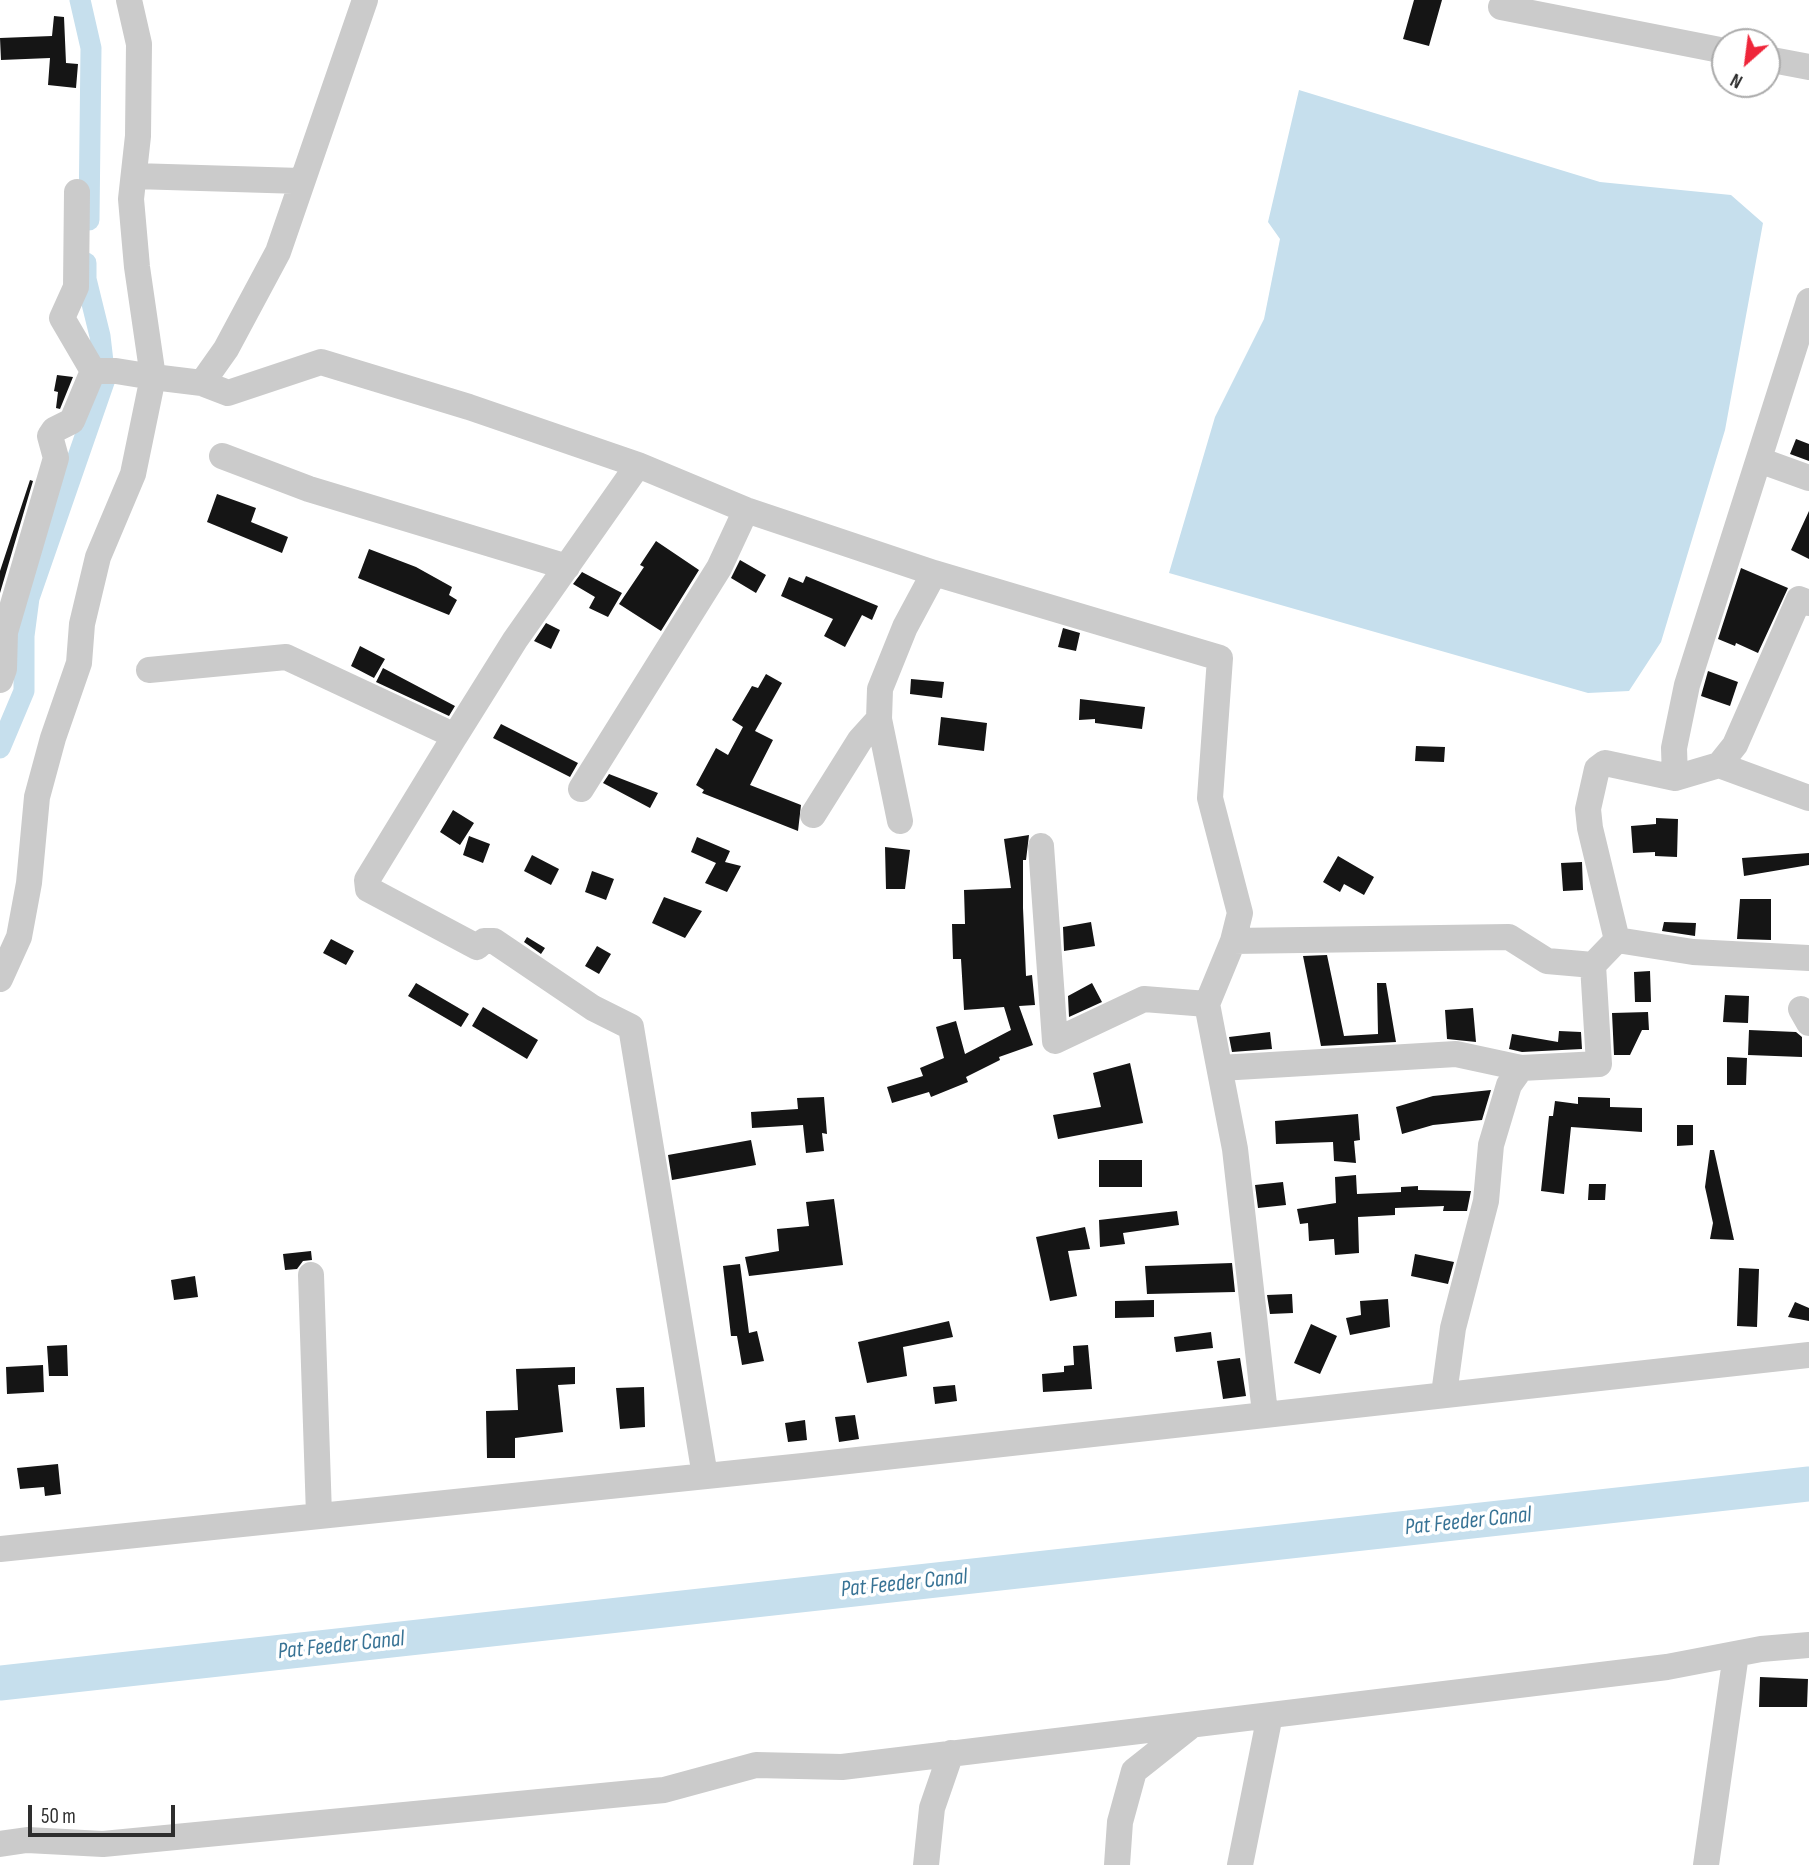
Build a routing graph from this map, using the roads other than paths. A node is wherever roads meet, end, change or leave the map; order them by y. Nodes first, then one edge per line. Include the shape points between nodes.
1 (129, 0) edge
2 (365, 0) edge
3 (1500, 7) dead end
4 (1711, 48) edge
5 (1781, 62) edge
6 (1809, 67) edge
7 (134, 176) junction
8 (301, 181) junction
9 (78, 192) dead end
10 (1809, 301) edge
11 (1802, 351) edge
12 (93, 371) junction
13 (153, 377) junction
14 (202, 383) junction
15 (222, 456) dead end
16 (1759, 460) junction
17 (638, 465) junction
18 (1809, 478) edge
19 (746, 510) junction
20 (567, 567) junction
21 (934, 573) junction
22 (1809, 603) edge
23 (149, 670) dead end
24 (0, 680) edge
25 (879, 719) junction
26 (455, 736) junction
27 (1719, 765) junction
28 (1675, 778) junction
29 (581, 789) dead end
30 (1809, 798) edge
31 (813, 815) dead end
32 (900, 821) dead end
33 (1041, 846) dead end
34 (1617, 940) junction
35 (1233, 941) junction
36 (1809, 958) edge
37 (1594, 965) junction
38 (0, 979) edge
39 (1207, 1003) junction
40 (1220, 1068) junction
41 (1521, 1068) junction
42 (311, 1275) dead end
43 (1809, 1356) edge
44 (1444, 1394) junction
45 (1265, 1413) junction
46 (705, 1476) junction
47 (319, 1515) junction
48 (0, 1549) edge
49 (1809, 1644) edge
50 (1736, 1654) junction
51 (1270, 1715) junction
52 (1192, 1724) junction
53 (951, 1754) junction
54 (0, 1844) edge
55 (926, 1865) edge
56 (1117, 1865) edge
57 (1240, 1865) edge
58 (1706, 1865) edge

1 - 7 street via 139,44
2 - 8 street
3 - 4 street
5 - 6 street
7 - 8 street
7 - 13 street via 131,199 137,267
8 - 14 street via 278,252 226,349
9 - 12 street via 76,287 62,318
10 - 11 street
11 - 16 street
12 - 13 street
12 - 24 street via 72,421 50,436 56,458 5,632
13 - 14 street
13 - 38 street via 133,474 98,557 82,624 79,663 37,797 19,937
14 - 17 street via 228,393 321,362
15 - 20 street via 309,489
16 - 18 street
16 - 28 street via 1687,685 1674,748
17 - 19 street
17 - 20 street
19 - 21 street
19 - 29 street via 712,580
20 - 26 street
21 - 25 street via 905,627 880,689
21 - 35 street via 1220,658 1210,798 1240,913
22 - 27 street via 1800,600 1735,745
23 - 26 street via 286,657
25 - 31 street via 860,740
25 - 32 street
26 - 46 street via 367,880 368,889 477,947 494,941 593,1008 631,1027
27 - 28 street
27 - 30 street
28 - 34 street via 1605,763 1597,769 1588,809 1590,828
33 - 39 street via 1055,1041 1144,999
34 - 36 street via 1693,952
34 - 37 street
35 - 37 street via 1509,937 1547,961
35 - 39 street
37 - 41 street via 1599,1064
39 - 40 street
40 - 41 street via 1456,1054
40 - 45 street via 1235,1149
41 - 44 street via 1509,1085 1491,1145 1486,1201 1453,1328
42 - 47 street
43 - 44 street
44 - 45 street
45 - 46 street
46 - 47 street
47 - 48 street
49 - 50 street
50 - 51 street via 1667,1667
50 - 58 street
51 - 52 street
51 - 57 street
52 - 53 street
52 - 56 street via 1134,1771 1120,1822
53 - 54 street via 842,1767 756,1765 664,1790 117,1843 27,1840
53 - 55 street via 932,1808

